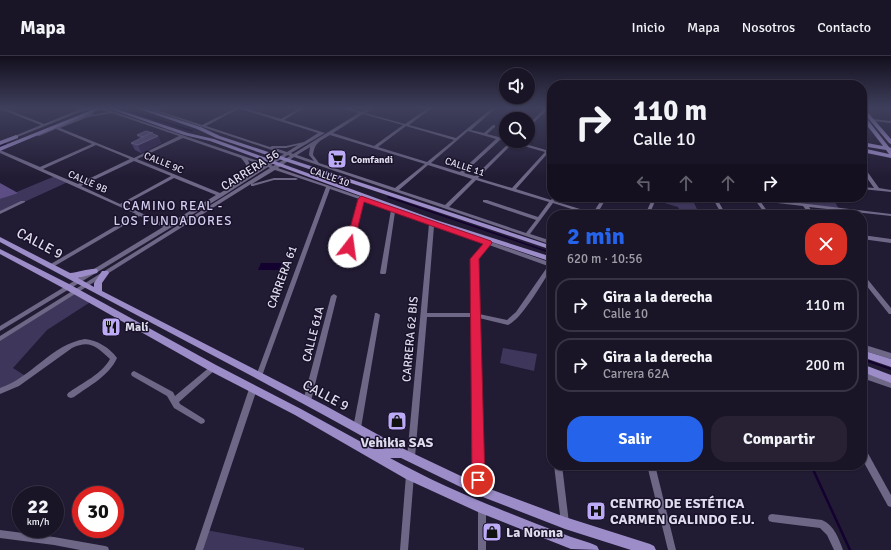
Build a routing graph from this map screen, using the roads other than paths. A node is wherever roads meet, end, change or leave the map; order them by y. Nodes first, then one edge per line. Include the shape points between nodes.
1 (34, 131) edge
2 (38, 131) edge
3 (49, 131) edge
4 (64, 131) edge
5 (172, 131) edge
6 (208, 131) edge
7 (316, 131) edge
8 (325, 131) edge
9 (332, 131) edge
10 (397, 131) edge
11 (428, 131) edge
12 (467, 131) edge
13 (472, 131) edge
14 (488, 131) edge
15 (874, 131) edge
16 (882, 131) edge
17 (322, 133) junction
18 (329, 133) junction
19 (485, 134) junction
20 (184, 135) junction
21 (215, 136) junction
22 (878, 136) junction
23 (318, 138) junction
24 (499, 138) joint
25 (456, 139) junction
26 (867, 142) edge
27 (891, 142) edge
28 (0, 143) edge
29 (95, 144) junction
30 (867, 145) edge
31 (262, 146) junction
32 (375, 147) junction
33 (269, 148) junction
34 (505, 148) edge
35 (535, 148) edge
36 (0, 150) edge
37 (274, 150) junction
38 (867, 150) edge
39 (547, 151) edge
40 (890, 152) edge
41 (288, 154) junction
42 (547, 155) edge
43 (294, 156) junction
44 (242, 157) junction
45 (134, 160) junction
46 (308, 160) junction
47 (253, 161) junction
48 (280, 162) junction
49 (315, 163) junction
50 (429, 163) junction
51 (322, 165) junction
52 (271, 167) junction
53 (40, 169) junction
54 (290, 174) junction
55 (461, 174) junction
56 (867, 175) edge
57 (174, 176) junction
58 (475, 179) junction
59 (314, 182) junction
60 (238, 185) junction
61 (78, 186) junction
62 (328, 187) junction
63 (867, 189) edge
64 (392, 190) junction
65 (513, 190) junction
66 (878, 190) junction
67 (891, 191) edge
68 (233, 194) junction
69 (221, 195) junction
70 (363, 197) junction
71 (547, 198) edge
72 (486, 201) dead end
73 (23, 202) dead end
74 (551, 202) edge
75 (561, 202) edge
76 (784, 202) edge
77 (121, 205) junction
78 (386, 205) junction
79 (805, 205) junction
80 (446, 207) junction
81 (393, 210) junction
82 (582, 210) edge
83 (809, 210) edge
84 (848, 210) edge
85 (867, 212) edge
86 (0, 213) edge
87 (140, 214) junction
88 (891, 215) edge
89 (538, 219) junction
90 (432, 223) junction
91 (168, 227) junction
92 (522, 234) junction
93 (867, 238) edge
94 (0, 239) edge
95 (891, 240) edge
96 (547, 242) edge
97 (488, 243) junction
98 (547, 246) edge
99 (519, 252) junction
100 (2, 254) edge
101 (547, 261) edge
102 (51, 266) junction
103 (344, 266) dead end
104 (547, 270) edge
105 (94, 271) junction
106 (105, 273) junction
107 (383, 273) dead end
108 (69, 276) junction
109 (867, 282) edge
110 (82, 283) junction
111 (72, 289) junction
112 (98, 292) junction
113 (334, 296) dead end
114 (891, 312) edge
115 (377, 315) dead end
116 (424, 315) junction
117 (476, 315) junction
118 (0, 329) edge
119 (0, 339) edge
120 (198, 345) junction
121 (867, 349) edge
122 (867, 355) edge
123 (891, 356) edge
124 (200, 361) junction
125 (891, 363) edge
126 (240, 367) junction
127 (214, 369) junction
128 (867, 370) edge
129 (134, 374) dead end
130 (258, 376) junction
131 (867, 377) edge
132 (891, 379) edge
133 (891, 386) edge
134 (253, 389) junction
135 (0, 392) edge
136 (71, 395) dead end
137 (307, 401) junction
138 (175, 402) junction
139 (323, 409) junction
140 (201, 421) dead end
141 (325, 427) junction
142 (357, 428) junction
143 (373, 454) junction
144 (406, 455) junction
145 (867, 460) edge
146 (559, 470) edge
147 (653, 470) edge
148 (410, 475) junction
149 (479, 490) junction
150 (891, 503) edge
151 (482, 508) junction
152 (772, 518) dead end
153 (564, 523) junction
154 (0, 534) edge
155 (571, 546) edge
156 (105, 550) edge
157 (199, 550) edge
158 (404, 550) edge
159 (482, 550) edge
160 (593, 550) edge
161 (650, 550) edge
162 (672, 550) edge
163 (839, 550) edge

1 - 28 main road
2 - 36 main road
3 - 36 street
4 - 29 street, CALLE 9C
5 - 20 main road, CALLE 10
6 - 21 main road
7 - 17 street
8 - 17 street, CARRERA 56
9 - 18 street, CARRERA 56
10 - 32 street
11 - 25 street
12 - 25 street
13 - 19 street
14 - 19 street
15 - 22 main road
16 - 27 main road
17 - 23 street, CARRERA 56
18 - 23 street, CARRERA 56
18 - 32 street, CALLE 11
19 - 24 street
20 - 21 main road, CALLE 10
20 - 44 street, CALLE 10
20 - 45 street
21 - 31 street, CALLE 10
21 - 64 main road, CALLE 10 via 378,189
21 - 70 main road, CALLE 10
22 - 26 main road via 874,141
22 - 40 main road
23 - 31 street via 286,147
23 - 41 street, CARRERA 56
23 - 43 street, CARRERA 56
23 - 51 street via 312,147 311,155
24 - 55 street
25 - 50 street
29 - 45 street, CALLE 9C
29 - 53 street
30 - 40 main road
31 - 33 street, CALLE 10
32 - 50 street, CALLE 11
33 - 37 street, CALLE 10
33 - 47 street via 268,155
34 - 58 street
35 - 39 street
36 - 53 street, CALLE 9B
37 - 41 street, CALLE 10
37 - 48 street via 279,155
38 - 40 main road
41 - 43 street, CALLE 10
41 - 48 street, CARRERA 56
42 - 65 street
43 - 46 street, CALLE 10
43 - 48 street, CARRERA 56
44 - 47 street, CALLE 10
44 - 60 street via 248,161 250,169 246,178
45 - 57 street, CALLE 9C
45 - 61 street
46 - 48 street
46 - 49 street, CALLE 10
47 - 48 street
47 - 52 street, CALLE 10
48 - 52 street
48 - 54 street via 282,168
49 - 51 street, CALLE 10
49 - 54 street via 296,167
50 - 55 street, CALLE 11
50 - 64 street
51 - 64 street, CALLE 10
52 - 54 street, CALLE 10
52 - 60 street, CARRERA 56
52 - 68 street, CARRERA 56
53 - 61 street, CALLE 9B
54 - 59 street, CALLE 10
55 - 58 street, CALLE 11
56 - 66 street
57 - 69 street, CALLE 9C
57 - 77 street
58 - 65 street, CALLE 11
58 - 80 street
59 - 62 street, CALLE 10
59 - 68 street via 274,178 258,182
60 - 69 street, CARRERA 56
61 - 77 street, CALLE 9B
62 - 70 street, CALLE 10
62 - 130 street, CARRERA 61
63 - 66 street
64 - 80 street, CALLE 10
64 - 92 main road, CALLE 10
65 - 71 street, CALLE 11
66 - 67 street
68 - 106 street, CARRERA 56
69 - 91 street, CARRERA 56
70 - 78 main road, CALLE 10
70 - 103 street
72 - 89 street
73 - 86 street
74 - 89 street
75 - 82 street, CALLE 11
76 - 79 street
77 - 87 street, CALLE 9B
78 - 81 street, CALLE 10
78 - 99 main road, CALLE 10
79 - 83 street
79 - 84 street
80 - 92 street, CALLE 10
81 - 90 street, CALLE 10
81 - 107 street
85 - 88 street
87 - 91 street, CALLE 9B
87 - 102 street
89 - 92 street
90 - 97 street, CALLE 10
90 - 116 street, CARRERA 62 BIS
91 - 105 street, CARRERA 56
92 - 96 street, CALLE 10
92 - 98 main road, CALLE 10
93 - 95 street
94 - 102 main road, CALLE 9
97 - 99 street, CALLE 10
97 - 117 street via 475,259
99 - 101 main road, CALLE 10
100 - 111 main road, CALLE 9
102 - 108 main road, CALLE 9
104 - 117 street via 518,314 508,323
105 - 108 main road
105 - 110 street, CARRERA 56
106 - 110 street, CARRERA 56
106 - 112 main road via 98,283
108 - 110 main road, CALLE 9
109 - 114 street
110 - 111 street, CARRERA 56
110 - 112 main road, CALLE 9
111 - 118 street, CARRERA 56
111 - 119 street, CARRERA 56
111 - 124 main road, CALLE 9
112 - 120 main road, CALLE 9
113 - 137 street, CALLE 61A
115 - 142 street
116 - 117 street
116 - 144 street, CARRERA 62 BIS
117 - 149 street
120 - 124 main road
120 - 126 main road, CALLE 9
121 - 123 street
122 - 125 main road
124 - 127 main road, CALLE 9
126 - 127 main road
126 - 130 main road, CALLE 9
127 - 134 main road, CALLE 9
127 - 138 street
128 - 132 main road
129 - 138 street via 170,394
130 - 137 main road, CALLE 9
131 - 133 street
134 - 141 main road, CALLE 9
134 - 157 street
135 - 136 street via 17,384 66,348 80,341 102,348 114,358 106,369
137 - 139 main road, CALLE 9
138 - 140 street via 177,406
139 - 141 main road
139 - 142 main road, CALLE 9
141 - 143 main road, CALLE 9
142 - 144 main road, CALLE 9
143 - 144 main road
143 - 148 main road, CALLE 9
144 - 149 main road, CALLE 9
145 - 150 street
146 - 153 street
147 - 162 street
148 - 151 main road, CALLE 9
148 - 158 street
149 - 153 main road, CALLE 9
151 - 155 main road, CALLE 9
151 - 159 street
152 - 163 street via 822,524 828,527
153 - 161 main road, CALLE 9
154 - 156 street
155 - 160 main road, CALLE 9

